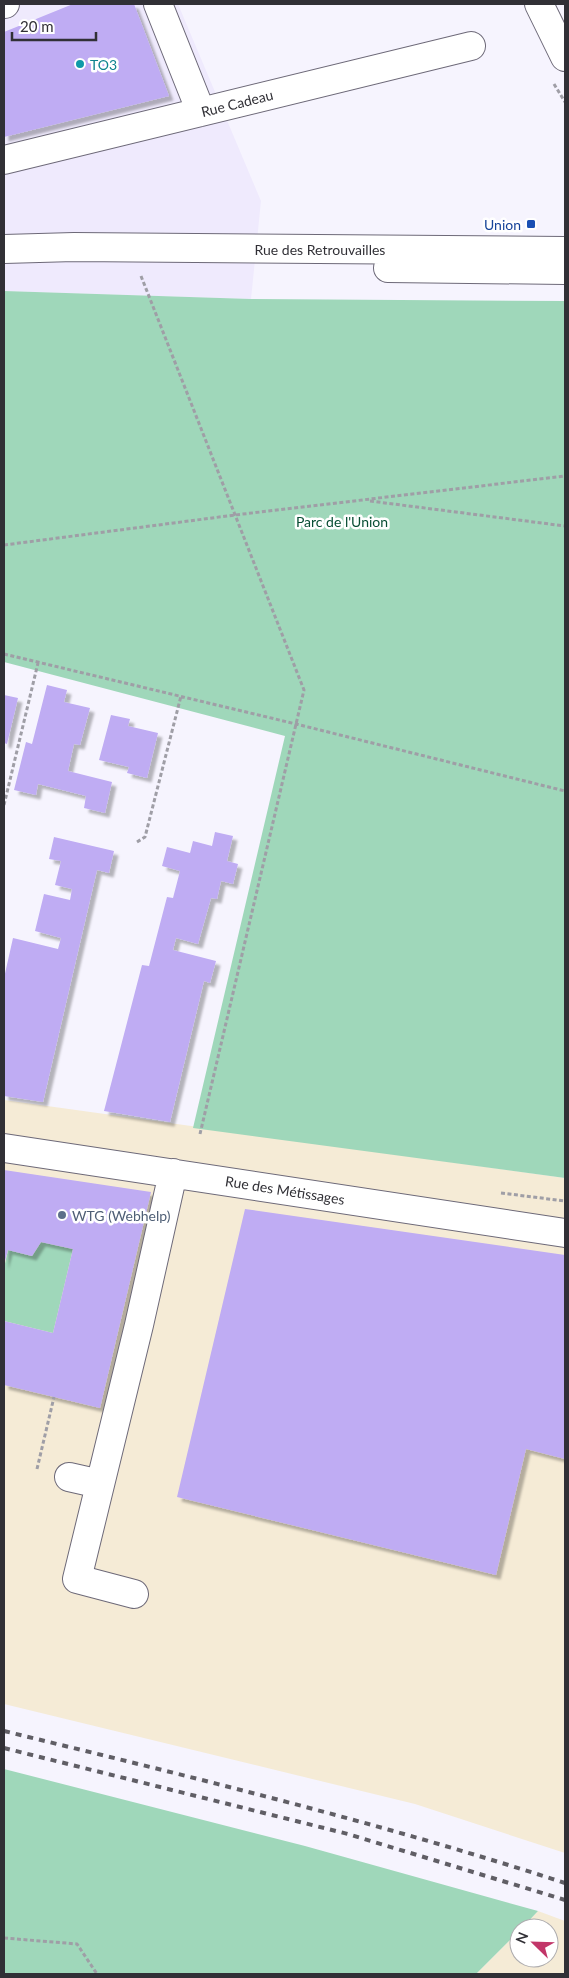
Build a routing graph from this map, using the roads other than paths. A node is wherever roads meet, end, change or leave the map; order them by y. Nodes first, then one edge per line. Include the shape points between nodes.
1 (158, 4) edge
2 (539, 4) edge
3 (471, 46) dead end
4 (565, 57) edge
5 (200, 112) junction
6 (4, 160) edge
7 (4, 249) edge
8 (565, 251) edge
9 (4, 262) edge
10 (565, 270) edge
11 (4, 1148) edge
12 (173, 1173) junction
13 (565, 1233) edge
14 (69, 1477) dead end
15 (100, 1484) junction
16 (134, 1594) dead end

1 - 5 street
2 - 4 street
3 - 5 street, Rue Cadeau
5 - 6 street, Rue Cadeau
7 - 8 street, Rue des Retrouvailles via 74,246
9 - 10 street
11 - 12 street, Rue des Métissages
12 - 13 street, Rue des Métissages
12 - 15 street
14 - 15 street
15 - 16 street via 77,1579

